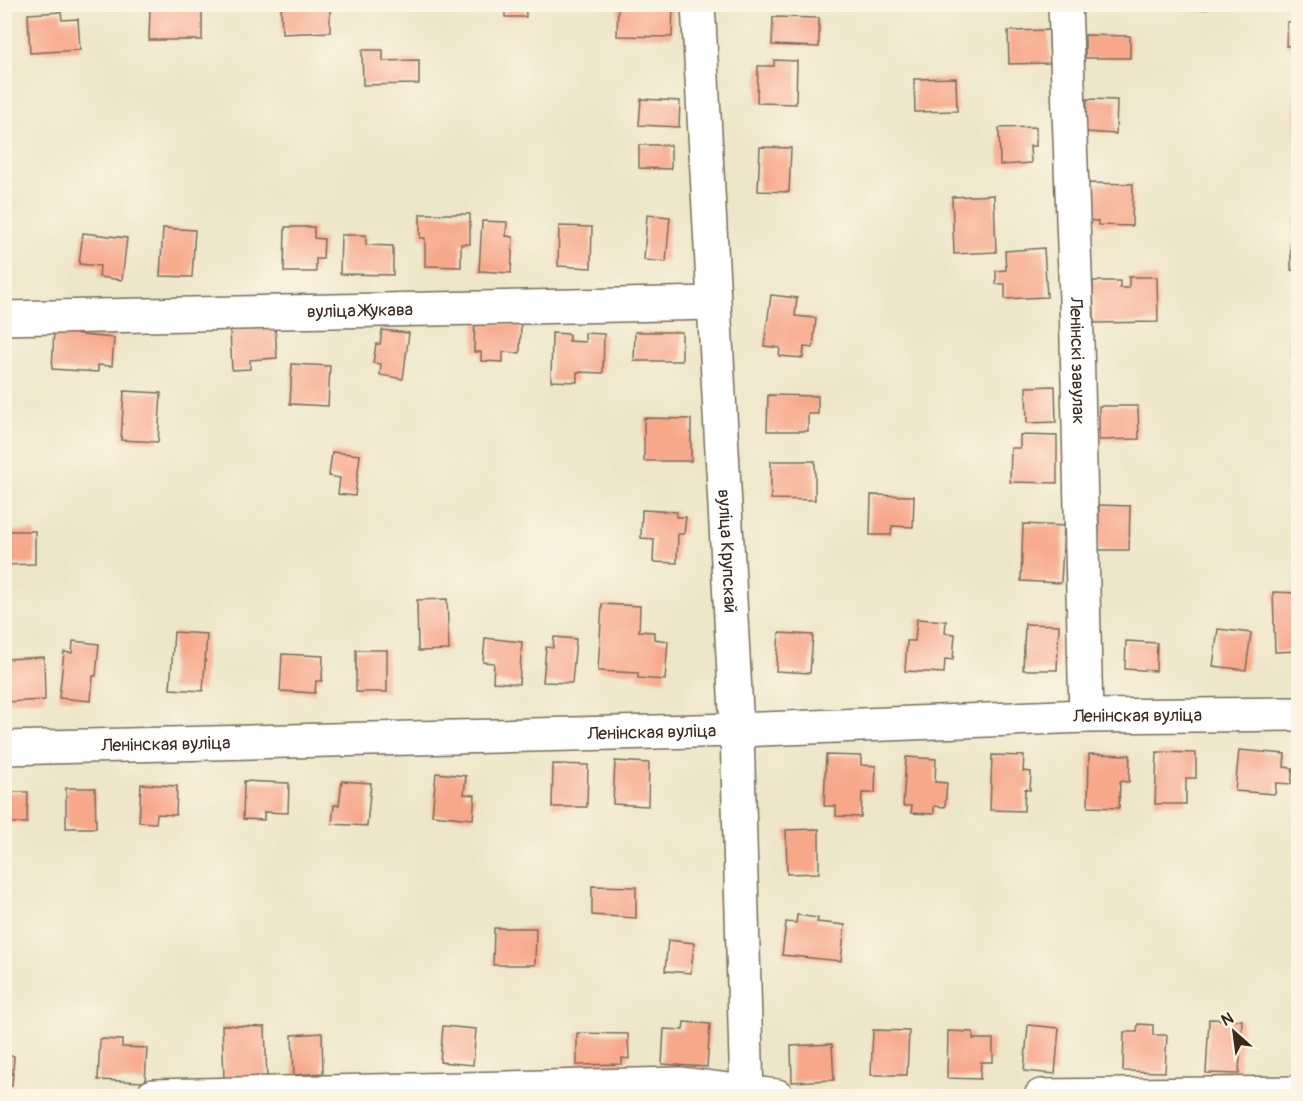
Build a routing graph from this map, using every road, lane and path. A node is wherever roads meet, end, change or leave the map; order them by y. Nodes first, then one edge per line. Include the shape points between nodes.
1 (698, 4) edge
2 (1065, 4) edge
3 (714, 303) junction
4 (4, 318) edge
5 (1299, 714) edge
6 (1086, 716) junction
7 (737, 730) junction
8 (4, 748) edge
9 (1299, 1093) edge
10 (757, 1095) edge
11 (153, 1096) edge
12 (1041, 1096) edge

1 - 3 street, вуліца Крупскай
2 - 6 street, Ленінскі завулак
3 - 4 street, вуліца Жукава
3 - 7 street, вуліца Крупскай
5 - 6 street, Ленінская вуліца
6 - 7 street, Ленінская вуліца
7 - 8 street, Ленінская вуліца
7 - 10 street, вуліца Крупскай
9 - 12 street
10 - 11 street via 680,1084

